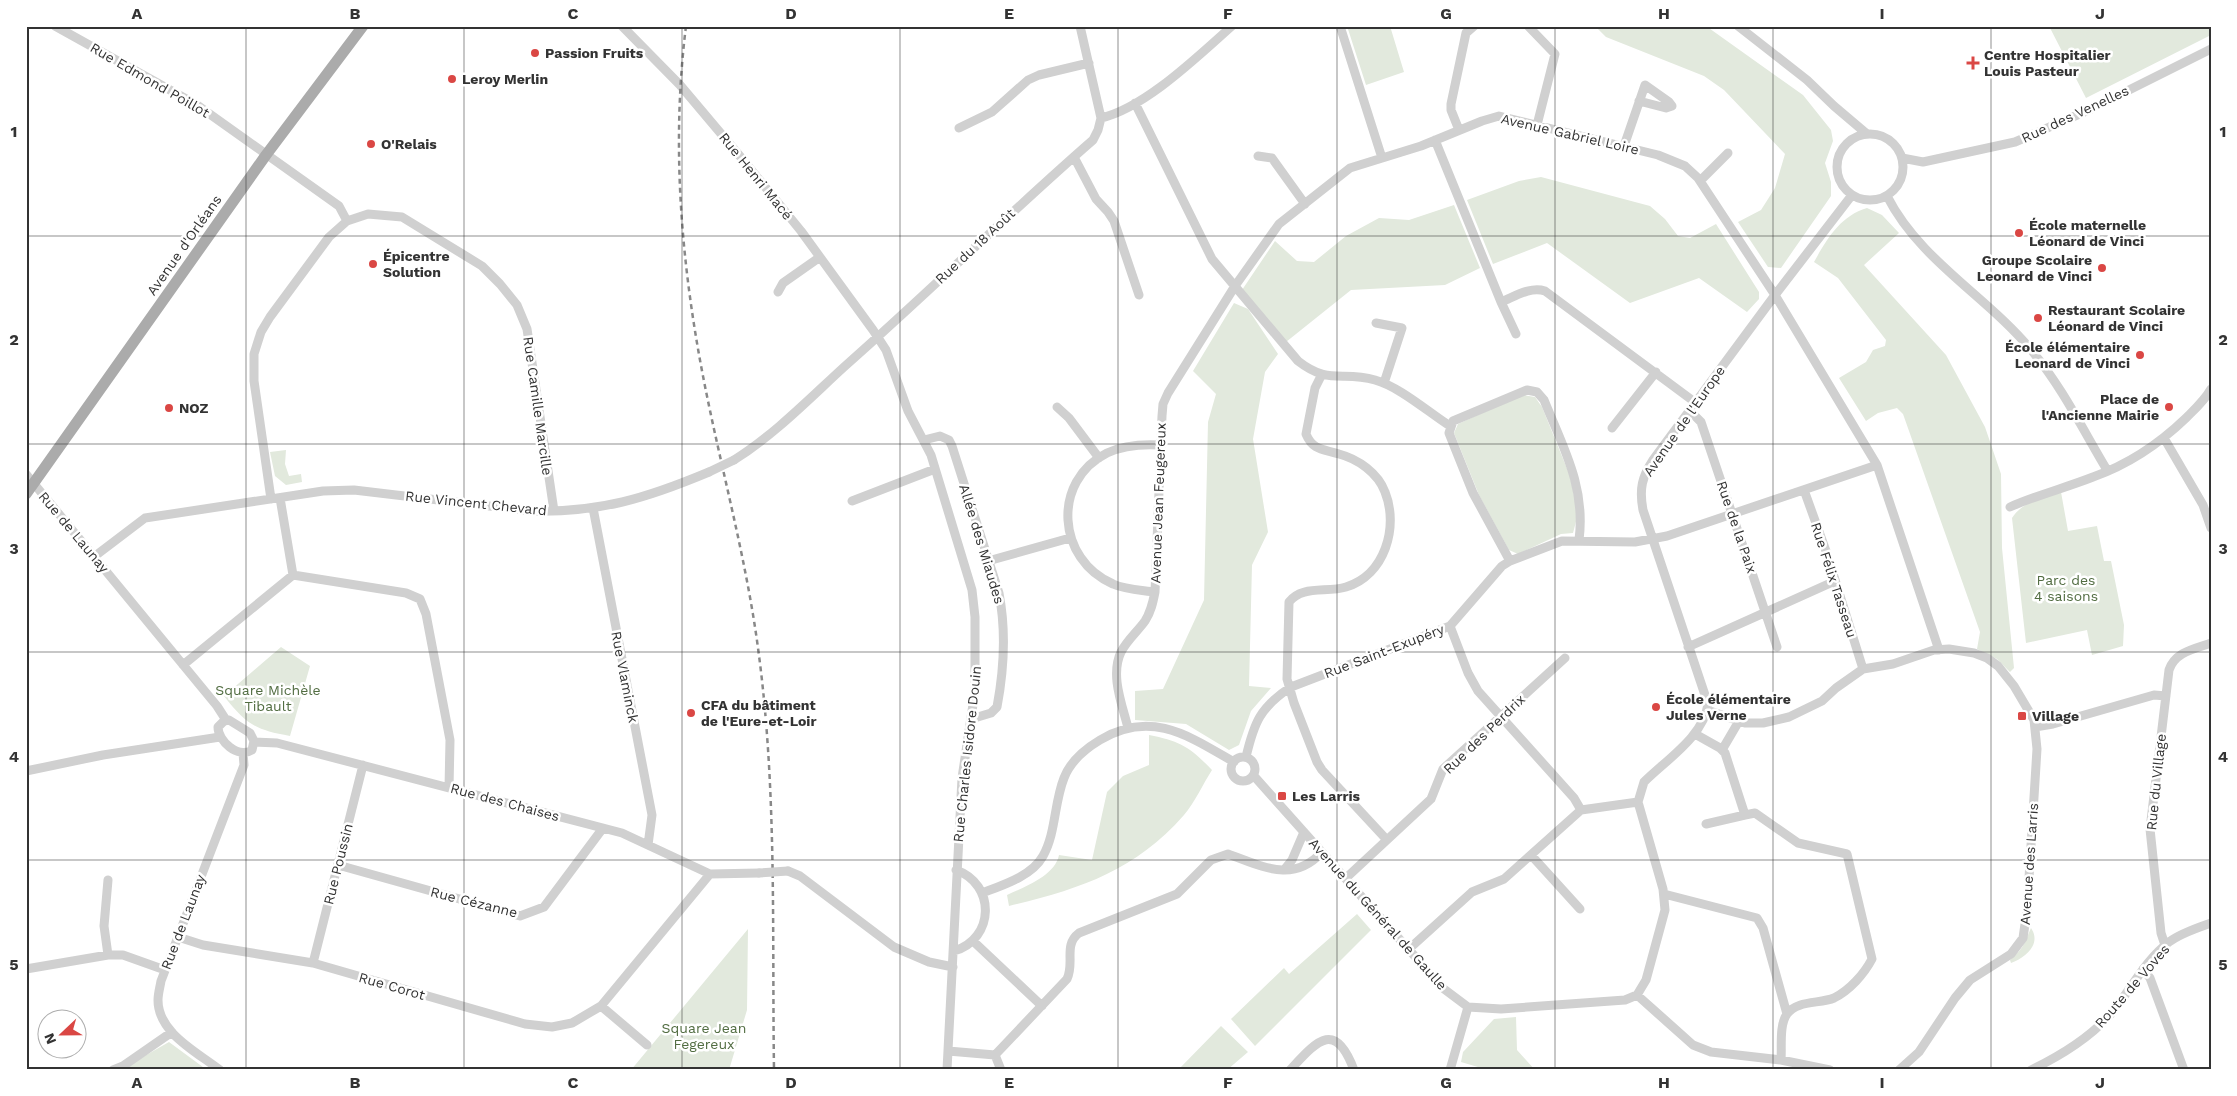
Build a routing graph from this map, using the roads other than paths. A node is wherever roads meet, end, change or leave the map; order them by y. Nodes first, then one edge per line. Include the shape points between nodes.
1 (55, 26) edge
2 (363, 26) edge
3 (622, 26) edge
4 (1080, 26) edge
5 (1232, 26) edge
6 (1340, 26) edge
7 (1474, 26) edge
8 (1528, 26) edge
9 (1738, 26) edge
10 (2211, 48) edge
11 (1089, 63) junction
12 (1639, 101) dead end
13 (1136, 103) junction
14 (1100, 118) junction
15 (1537, 125) junction
16 (959, 128) dead end
17 (1459, 130) junction
18 (1867, 134) junction
19 (1435, 140) junction
20 (1624, 146) junction
21 (1728, 153) dead end
22 (266, 155) junction
23 (1258, 156) dead end
24 (1074, 157) junction
25 (1382, 158) junction
26 (1902, 158) junction
27 (1700, 181) junction
28 (1852, 194) junction
29 (1887, 196) junction
30 (1305, 204) junction
31 (347, 221) junction
32 (820, 257) junction
33 (1235, 286) junction
34 (778, 287) dead end
35 (1139, 295) dead end
36 (1775, 295) junction
37 (1501, 302) junction
38 (1376, 322) dead end
39 (1516, 334) dead end
40 (878, 336) junction
41 (1656, 372) junction
42 (1322, 376) junction
43 (1384, 383) junction
44 (2209, 392) edge
45 (1696, 403) junction
46 (1057, 408) dead end
47 (1690, 411) junction
48 (1450, 426) junction
49 (1612, 428) dead end
50 (2164, 438) junction
51 (924, 440) junction
52 (1160, 445) junction
53 (1100, 458) junction
54 (1877, 465) junction
55 (935, 469) junction
56 (2107, 470) junction
57 (26, 474) edge
58 (34, 484) junction
59 (1804, 490) junction
60 (26, 494) edge
61 (276, 498) junction
62 (852, 501) dead end
63 (2010, 507) dead end
64 (593, 508) junction
65 (554, 511) junction
66 (1732, 514) junction
67 (2211, 528) edge
68 (1070, 538) junction
69 (1653, 538) junction
70 (1579, 540) junction
71 (96, 556) junction
72 (988, 561) junction
73 (1510, 561) junction
74 (293, 575) junction
75 (1835, 581) junction
76 (1155, 592) junction
77 (1765, 612) junction
78 (1450, 626) junction
79 (2211, 643) edge
80 (1688, 647) junction
81 (1777, 647) dead end
82 (1939, 650) junction
83 (1565, 658) dead end
84 (183, 665) junction
85 (1863, 669) junction
86 (1291, 687) junction
87 (2166, 696) junction
88 (1707, 710) junction
89 (1501, 717) junction
90 (971, 719) junction
91 (226, 720) junction
92 (1739, 721) junction
93 (2036, 726) junction
94 (1128, 728) junction
95 (1695, 734) junction
96 (220, 737) junction
97 (254, 742) junction
98 (1722, 750) junction
99 (243, 753) junction
100 (1246, 758) junction
101 (1234, 762) junction
102 (363, 765) junction
103 (26, 771) edge
104 (1254, 776) junction
105 (449, 788) junction
106 (1638, 802) junction
107 (1581, 810) junction
108 (1745, 815) junction
109 (1706, 824) dead end
110 (603, 828) junction
111 (1304, 832) junction
112 (1387, 840) junction
113 (648, 845) junction
114 (1322, 852) junction
115 (1531, 855) junction
116 (338, 865) junction
117 (956, 870) junction
118 (1284, 870) junction
119 (710, 874) junction
120 (1346, 878) junction
121 (108, 880) dead end
122 (982, 893) junction
123 (1664, 894) junction
124 (1580, 909) dead end
125 (2211, 923) edge
126 (178, 937) junction
127 (973, 941) junction
128 (2165, 945) junction
129 (1410, 948) junction
130 (954, 951) junction
131 (108, 956) junction
132 (313, 963) junction
133 (953, 967) junction
134 (2143, 969) junction
135 (26, 970) edge
136 (164, 970) junction
137 (1637, 995) junction
138 (602, 1006) junction
139 (1042, 1006) junction
140 (1468, 1007) junction
141 (1787, 1014) junction
142 (172, 1032) junction
143 (646, 1045) dead end
144 (948, 1051) junction
145 (995, 1055) junction
146 (1780, 1060) junction
147 (113, 1070) edge
148 (220, 1070) edge
149 (947, 1070) edge
150 (1001, 1070) edge
151 (1290, 1070) edge
152 (1354, 1070) edge
153 (1450, 1070) edge
154 (1830, 1070) edge
155 (1899, 1070) edge
156 (2031, 1070) edge
157 (2184, 1070) edge

1 - 22 street, Rue Edmond Poillot via 197,104
2 - 22 main road, Avenue d'Orléans
3 - 32 street, Rue Henri Macé via 680,85
4 - 11 street
5 - 13 street
6 - 25 street
7 - 17 street via 1466,33 1451,104
8 - 15 street via 1555,54
9 - 18 street via 1807,80
10 - 26 street, Rue des Venelles via 2091,109 2015,142 1923,162
11 - 14 street
11 - 16 street via 1028,80 992,112
12 - 20 street
13 - 14 street
13 - 33 street via 1212,259
14 - 24 street, Rue du 18 Août via 1093,140
15 - 17 street, Avenue Gabriel Loire via 1499,116
15 - 20 street, Avenue Gabriel Loire
17 - 19 street, Avenue Gabriel Loire
18 - 26 street via 1890,141
18 - 28 street via 1847,143 1837,162 1839,179 1845,190
19 - 25 street, Avenue Gabriel Loire
19 - 37 street
20 - 27 street, Avenue Gabriel Loire via 1670,159 1685,166
21 - 27 street
22 - 31 street, Rue Edmond Poillot via 339,206
22 - 58 main road, Avenue d'Orléans
23 - 30 street via 1272,158
24 - 35 street via 1096,198 1114,221
24 - 40 street, Rue du 18 Août
25 - 30 street, Avenue Gabriel Loire via 1350,168
26 - 29 street via 1901,178 1896,189
27 - 36 street, Avenue Gabriel Loire
28 - 29 street via 1865,200
28 - 36 street, Avenue de l'Europe
29 - 56 street via 1897,216 1920,243 2032,351 2065,398
30 - 33 street, Avenue Gabriel Loire via 1273,230
31 - 61 street, Rue Camille Marcille via 329,237 270,317 254,354 254,381
31 - 65 street, Rue Camille Marcille via 368,214 402,217 482,266 517,305 527,329
32 - 34 street
32 - 40 street, Rue Henri Macé
33 - 42 street via 1298,361
33 - 52 street, Avenue Jean Feugereux via 1168,393 1163,404
36 - 45 street, Avenue de l'Europe
36 - 54 street, Avenue Gabriel Loire
37 - 39 street
37 - 41 street via 1538,288
38 - 43 street via 1402,328
40 - 51 street, Rue Charles Isidore Douin via 908,411
40 - 64 street, Rue Vincent Chevard, bridge via 775,429 734,460 636,500
41 - 45 street
41 - 49 street
42 - 43 street via 1360,377
42 - 86 street via 1313,398 1306,434 1308,440 1319,450 1360,462 1374,474 1385,491 1391,530 1379,561 1366,576 1348,587 1304,591 1294,595 1289,602 1287,679
43 - 48 street
44 - 50 street
45 - 47 street, Avenue de l'Europe
46 - 53 street via 1069,418
47 - 66 street, Rue de la Paix via 1701,422
47 - 69 street, Avenue de l'Europe via 1642,480 1641,498
48 - 70 street via 1467,414 1527,390 1537,392 1544,400 1576,478 1581,506
48 - 73 street via 1449,433 1461,466
50 - 56 street
50 - 67 street via 2203,505
51 - 55 street, Rue Charles Isidore Douin
51 - 72 street, Allée des Miaudes via 938,436 949,440
52 - 53 street via 1132,445
52 - 76 street, Avenue Jean Feugereux
53 - 68 street via 1086,470 1071,495 1068,510
54 - 59 street, Rue Saint-Exupéry
54 - 82 street, Avenue Gabriel Loire
55 - 62 street
55 - 90 street, Rue Charles Isidore Douin via 975,607 975,691
56 - 63 street
57 - 58 street, Rue de Launay
58 - 60 main road, Avenue d'Orléans
58 - 71 street, Rue de Launay
59 - 66 street, Rue Saint-Exupéry
59 - 75 street, Rue Félix Tasseau
61 - 65 street, Rue Vincent Chevard via 354,490
61 - 71 street, Rue Vincent Chevard via 145,518
61 - 74 street, Rue Camille Marcille
64 - 65 street, Rue Vincent Chevard
64 - 113 street, Rue Vlaminck via 652,815
66 - 69 street, Rue Saint-Exupéry
66 - 77 street, Rue de la Paix
68 - 72 street
68 - 76 street via 1082,561 1101,578 1115,585
69 - 70 street, Rue Saint-Exupéry via 1634,542
69 - 80 street, Avenue de l'Europe
70 - 73 street, Rue Saint-Exupéry via 1562,541
71 - 84 street, Rue de Launay
72 - 90 street, Allée des Miaudes via 999,593 1004,645 997,707 991,713
73 - 78 street, Rue Saint-Exupéry
74 - 84 street
74 - 105 street via 406,593 420,599 426,614 450,740
75 - 77 street
75 - 85 street, Rue Félix Tasseau
76 - 94 street, Avenue Jean Feugereux via 1146,620 1118,660 1119,691
77 - 80 street
77 - 81 street, Rue de la Paix
78 - 86 street, Rue Saint-Exupéry
78 - 89 street via 1471,680
79 - 87 street, Rue du Village via 2172,660
80 - 88 street, Avenue de l'Europe via 1707,699
82 - 85 street
82 - 93 street via 1974,653 1998,666 2014,686
83 - 89 street, Rue des Perdrix
84 - 91 street, Rue de Launay
85 - 92 street via 1822,701 1789,717 1763,723
86 - 100 street, Rue Saint-Exupéry via 1274,698 1259,715
86 - 112 street via 1294,703 1322,770
87 - 93 street via 2154,695
87 - 128 street, Rue du Village via 2150,829 2161,934
88 - 92 street
88 - 95 street via 1706,718
89 - 107 street via 1574,798
89 - 112 street, Rue des Perdrix via 1443,770 1431,799
90 - 117 street, Rue Charles Isidore Douin via 962,778
91 - 96 street via 218,727
91 - 97 street via 248,730
92 - 98 street
93 - 155 street, Avenue des Larris via 2038,749 2023,938 2011,954 1970,980 1919,1052
94 - 101 street via 1149,725 1169,728
94 - 122 street via 1092,744 1076,758 1064,776 1050,839 1043,856 1032,869
95 - 98 street
95 - 106 street via 1644,782
96 - 99 street
96 - 103 street
97 - 99 street via 252,750
97 - 102 street, Rue des Chaises via 277,743
98 - 108 street via 1729,760
99 - 126 street, Rue de Launay via 244,766
100 - 101 street
100 - 104 street via 1254,765
101 - 104 street via 1232,773 1237,779 1244,782
102 - 105 street, Rue des Chaises
102 - 116 street, Rue Poussin
104 - 111 street, Avenue du Général de Gaulle
105 - 110 street, Rue des Chaises
106 - 107 street
106 - 123 street
107 - 115 street
108 - 109 street
108 - 141 street via 1755,813 1798,843 1847,854 1872,960 1864,974 1834,998 1799,1007
110 - 113 street, Rue des Chaises
110 - 116 street, Rue Cézanne via 544,907 520,916
111 - 114 street, Avenue du Général de Gaulle
111 - 118 street
112 - 120 street, Rue des Perdrix
113 - 119 street, Rue des Chaises
114 - 118 street via 1307,864
114 - 120 street, Avenue du Général de Gaulle
115 - 124 street
115 - 129 street via 1504,879 1472,892
116 - 132 street, Rue Poussin
117 - 122 street via 966,873
117 - 130 street, Rue Charles Isidore Douin
118 - 139 street via 1278,871 1228,854 1220,856 1211,860 1177,894 1079,933 1073,938 1070,948 1071,972
119 - 133 street, Rue des Chaises, bridge via 788,871 800,876 894,947 927,961
119 - 138 street, Rue Corot
120 - 129 street, Avenue du Général de Gaulle
121 - 131 street via 104,926
122 - 127 street via 986,906 984,921
123 - 137 street via 1665,910 1646,980
123 - 141 street via 1757,918 1763,928
125 - 128 street, Route de Voves
126 - 132 street, Rue Corot via 203,945
126 - 136 street, Rue de Launay
127 - 130 street
127 - 139 street
128 - 134 street, Route de Voves
129 - 140 street, Avenue du Général de Gaulle via 1444,989
130 - 133 street, Rue Charles Isidore Douin
131 - 135 street
131 - 136 street via 123,955
132 - 138 street, Rue Corot via 526,1024 552,1027 572,1023
133 - 144 street, Rue Charles Isidore Douin
134 - 156 street, Route de Voves via 2109,1016 2083,1040
134 - 157 street via 2150,978
136 - 142 street, Rue de Launay via 158,1001 163,1020
137 - 140 street via 1624,1000 1501,1009
137 - 146 street via 1694,1045 1712,1052
138 - 143 street
139 - 145 street
140 - 153 street
141 - 146 street
142 - 147 street
142 - 148 street, Rue de Launay
144 - 145 street
144 - 149 street, Rue Charles Isidore Douin
145 - 150 street
146 - 154 street
151 - 152 street via 1312,1046 1332,1040 1342,1044

